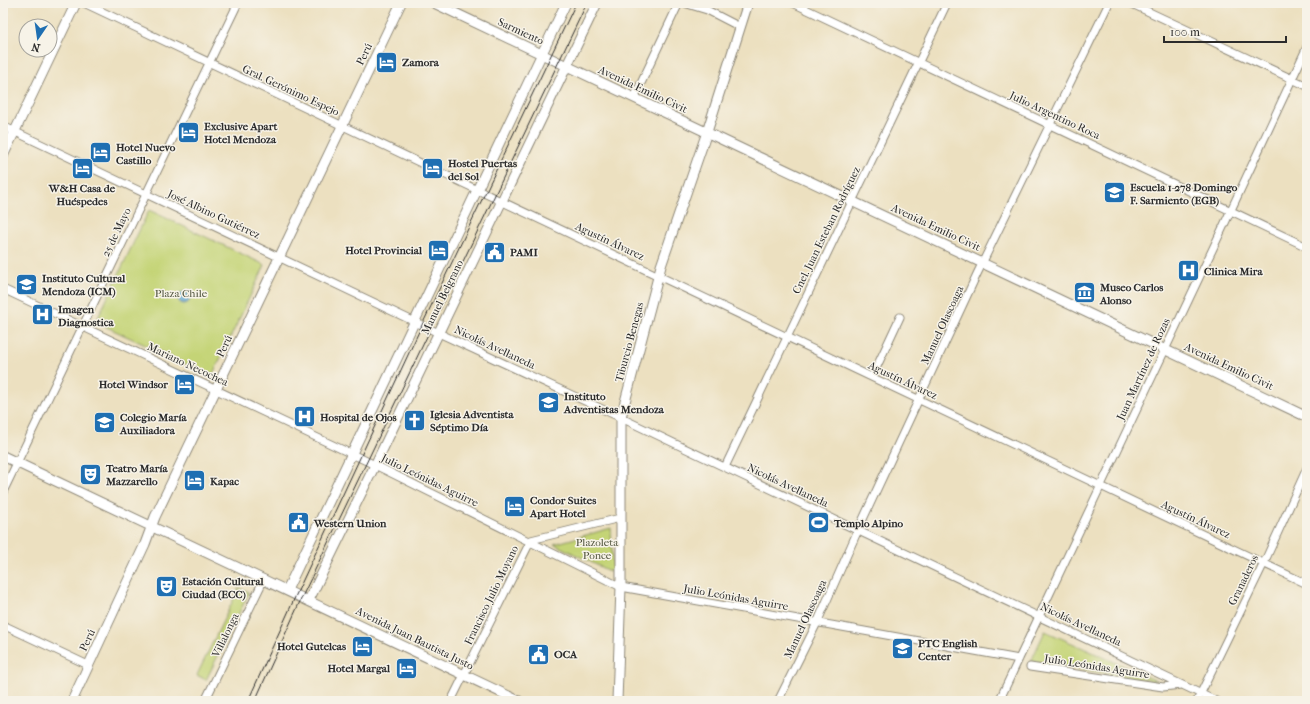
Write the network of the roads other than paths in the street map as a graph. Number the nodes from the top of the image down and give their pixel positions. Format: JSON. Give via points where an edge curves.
{"nodes":[{"id":1,"x":76,"y":3,"type":"edge"},
{"id":2,"x":84,"y":3,"type":"edge"},
{"id":3,"x":238,"y":3,"type":"edge"},
{"id":4,"x":401,"y":3,"type":"edge"},
{"id":5,"x":434,"y":3,"type":"edge"},
{"id":6,"x":566,"y":3,"type":"edge"},
{"id":7,"x":597,"y":3,"type":"edge"},
{"id":8,"x":679,"y":3,"type":"edge"},
{"id":9,"x":684,"y":3,"type":"edge"},
{"id":10,"x":748,"y":3,"type":"edge"},
{"id":11,"x":793,"y":3,"type":"edge"},
{"id":12,"x":947,"y":3,"type":"edge"},
{"id":13,"x":1109,"y":3,"type":"edge"},
{"id":14,"x":1130,"y":3,"type":"edge"},
{"id":15,"x":740,"y":27,"type":"junction"},
{"id":16,"x":1307,"y":47,"type":"edge"},
{"id":17,"x":542,"y":54,"type":"junction"},
{"id":18,"x":555,"y":60,"type":"joint"},
{"id":19,"x":209,"y":63,"type":"junction"},
{"id":20,"x":919,"y":63,"type":"junction"},
{"id":21,"x":566,"y":66,"type":"junction"},
{"id":22,"x":1292,"y":80,"type":"junction"},
{"id":23,"x":1307,"y":86,"type":"edge"},
{"id":24,"x":634,"y":98,"type":"junction"},
{"id":25,"x":1050,"y":125,"type":"junction"},
{"id":26,"x":3,"y":126,"type":"edge"},
{"id":27,"x":342,"y":126,"type":"junction"},
{"id":28,"x":15,"y":131,"type":"junction"},
{"id":29,"x":707,"y":132,"type":"junction"},
{"id":30,"x":3,"y":156,"type":"edge"},
{"id":31,"x":478,"y":190,"type":"junction"},
{"id":32,"x":146,"y":194,"type":"junction"},
{"id":33,"x":490,"y":196,"type":"joint"},
{"id":34,"x":852,"y":201,"type":"junction"},
{"id":35,"x":501,"y":202,"type":"junction"},
{"id":36,"x":1231,"y":211,"type":"junction"},
{"id":37,"x":1307,"y":247,"type":"edge"},
{"id":38,"x":280,"y":257,"type":"junction"},
{"id":39,"x":983,"y":263,"type":"junction"},
{"id":40,"x":659,"y":276,"type":"junction"},
{"id":41,"x":3,"y":289,"type":"edge"},
{"id":42,"x":900,"y":317,"type":"dead end"},
{"id":43,"x":415,"y":322,"type":"junction"},
{"id":44,"x":82,"y":326,"type":"junction"},
{"id":45,"x":438,"y":333,"type":"junction"},
{"id":46,"x":787,"y":337,"type":"junction"},
{"id":47,"x":1165,"y":349,"type":"junction"},
{"id":48,"x":872,"y":377,"type":"junction"},
{"id":49,"x":216,"y":390,"type":"junction"},
{"id":50,"x":919,"y":400,"type":"junction"},
{"id":51,"x":621,"y":417,"type":"junction"},
{"id":52,"x":1307,"y":417,"type":"edge"},
{"id":53,"x":352,"y":454,"type":"junction"},
{"id":54,"x":3,"y":456,"type":"edge"},
{"id":55,"x":364,"y":460,"type":"joint"},
{"id":56,"x":17,"y":462,"type":"junction"},
{"id":57,"x":375,"y":465,"type":"junction"},
{"id":58,"x":725,"y":467,"type":"junction"},
{"id":59,"x":1307,"y":468,"type":"edge"},
{"id":60,"x":1100,"y":486,"type":"junction"},
{"id":61,"x":3,"y":492,"type":"edge"},
{"id":62,"x":620,"y":518,"type":"junction"},
{"id":63,"x":151,"y":526,"type":"junction"},
{"id":64,"x":858,"y":530,"type":"junction"},
{"id":65,"x":530,"y":542,"type":"junction"},
{"id":66,"x":1264,"y":563,"type":"junction"},
{"id":67,"x":264,"y":579,"type":"junction"},
{"id":68,"x":1307,"y":584,"type":"edge"},
{"id":69,"x":621,"y":587,"type":"junction"},
{"id":70,"x":287,"y":590,"type":"junction"},
{"id":71,"x":309,"y":600,"type":"junction"},
{"id":72,"x":1039,"y":616,"type":"junction"},
{"id":73,"x":817,"y":623,"type":"junction"},
{"id":74,"x":3,"y":625,"type":"edge"},
{"id":75,"x":1019,"y":659,"type":"junction"},
{"id":76,"x":88,"y":665,"type":"junction"},
{"id":77,"x":1030,"y":667,"type":"dead end"},
{"id":78,"x":464,"y":674,"type":"junction"},
{"id":79,"x":1165,"y":677,"type":"junction"},
{"id":80,"x":1184,"y":686,"type":"junction"},
{"id":81,"x":1161,"y":687,"type":"junction"},
{"id":82,"x":1201,"y":694,"type":"junction"},
{"id":83,"x":72,"y":701,"type":"edge"},
{"id":84,"x":205,"y":701,"type":"edge"},
{"id":85,"x":451,"y":701,"type":"edge"},
{"id":86,"x":519,"y":701,"type":"edge"},
{"id":87,"x":617,"y":701,"type":"edge"},
{"id":88,"x":778,"y":701,"type":"edge"},
{"id":89,"x":999,"y":701,"type":"edge"},
{"id":90,"x":1197,"y":701,"type":"edge"},
{"id":91,"x":1216,"y":701,"type":"edge"}],
"edges":[{"from":1,"to":28,"type":"main road"},
{"from":2,"to":19,"type":"street","name":"Gral. Gerónimo Espejo"},
{"from":3,"to":19,"type":"street","name":"25 de Mayo"},
{"from":4,"to":27,"type":"main road","name":"Perú"},
{"from":5,"to":17,"type":"main road","name":"Sarmiento"},
{"from":6,"to":17,"type":"main road","name":"Manuel Belgrano"},
{"from":7,"to":21,"type":"main road","name":"Manuel Belgrano"},
{"from":8,"to":24,"type":"street"},
{"from":9,"to":15,"type":"street","via":[[707,10]]},
{"from":10,"to":15,"type":"main road","name":"Tiburcio Benegas"},
{"from":11,"to":20,"type":"street","name":"Julio Argentino Roca"},
{"from":12,"to":20,"type":"street","name":"Cnel. Juan Esteban Rodríguez"},
{"from":13,"to":25,"type":"street","name":"Manuel Olascoaga"},
{"from":14,"to":22,"type":"street"},
{"from":15,"to":29,"type":"main road","name":"Tiburcio Benegas"},
{"from":16,"to":22,"type":"street","name":"Juan Martínez de Rozas"},
{"from":17,"to":18,"type":"main road","name":"Sarmiento"},
{"from":17,"to":31,"type":"main road","name":"Manuel Belgrano"},
{"from":18,"to":21,"type":"main road","name":"Avenida Emilio Civit"},
{"from":19,"to":27,"type":"street","name":"Gral. Gerónimo Espejo"},
{"from":19,"to":32,"type":"street","name":"25 de Mayo"},
{"from":20,"to":25,"type":"street","name":"Julio Argentino Roca"},
{"from":20,"to":34,"type":"street","name":"Cnel. Juan Esteban Rodríguez"},
{"from":21,"to":24,"type":"main road","name":"Avenida Emilio Civit"},
{"from":21,"to":35,"type":"main road","name":"Manuel Belgrano"},
{"from":22,"to":23,"type":"street"},
{"from":22,"to":36,"type":"street","name":"Juan Martínez de Rozas"},
{"from":24,"to":29,"type":"main road","name":"Avenida Emilio Civit"},
{"from":25,"to":36,"type":"street","name":"Julio Argentino Roca"},
{"from":25,"to":39,"type":"street","name":"Manuel Olascoaga"},
{"from":26,"to":28,"type":"street","name":"José Albino Gutiérrez"},
{"from":27,"to":31,"type":"street","name":"Gral. Gerónimo Espejo"},
{"from":27,"to":38,"type":"main road","name":"Perú"},
{"from":28,"to":30,"type":"main road"},
{"from":28,"to":32,"type":"street","name":"José Albino Gutiérrez"},
{"from":29,"to":34,"type":"main road","name":"Avenida Emilio Civit"},
{"from":29,"to":40,"type":"main road","name":"Tiburcio Benegas"},
{"from":31,"to":33,"type":"street","name":"Gral. Gerónimo Espejo"},
{"from":31,"to":43,"type":"main road","name":"Manuel Belgrano"},
{"from":32,"to":38,"type":"street","name":"José Albino Gutiérrez"},
{"from":32,"to":44,"type":"street","name":"25 de Mayo"},
{"from":33,"to":35,"type":"street","name":"Agustín Álvarez"},
{"from":34,"to":39,"type":"main road","name":"Avenida Emilio Civit"},
{"from":34,"to":46,"type":"street","name":"Cnel. Juan Esteban Rodríguez"},
{"from":35,"to":40,"type":"street","name":"Agustín Álvarez"},
{"from":35,"to":45,"type":"main road","name":"Manuel Belgrano"},
{"from":36,"to":37,"type":"street","name":"Julio Argentino Roca"},
{"from":36,"to":47,"type":"street","name":"Juan Martínez de Rozas"},
{"from":38,"to":43,"type":"street","name":"José Albino Gutiérrez"},
{"from":38,"to":49,"type":"main road","name":"Perú"},
{"from":39,"to":47,"type":"main road","name":"Avenida Emilio Civit"},
{"from":39,"to":50,"type":"street","name":"Manuel Olascoaga"},
{"from":40,"to":46,"type":"street","name":"Agustín Álvarez"},
{"from":40,"to":51,"type":"main road","name":"Tiburcio Benegas"},
{"from":41,"to":44,"type":"street","name":"Mariano Necochea"},
{"from":42,"to":48,"type":"street"},
{"from":43,"to":45,"type":"street","name":"Nicolás Avellaneda"},
{"from":43,"to":53,"type":"main road","name":"Manuel Belgrano"},
{"from":44,"to":49,"type":"street","name":"Mariano Necochea"},
{"from":44,"to":56,"type":"street","name":"25 de Mayo"},
{"from":45,"to":51,"type":"street","name":"Nicolás Avellaneda"},
{"from":45,"to":57,"type":"main road","name":"Manuel Belgrano"},
{"from":46,"to":48,"type":"street","name":"Agustín Álvarez"},
{"from":46,"to":58,"type":"street","name":"Cnel. Juan Esteban Rodríguez"},
{"from":47,"to":52,"type":"main road","name":"Avenida Emilio Civit"},
{"from":47,"to":60,"type":"street","name":"Juan Martínez de Rozas"},
{"from":48,"to":50,"type":"street","name":"Agustín Álvarez"},
{"from":49,"to":53,"type":"street","name":"Mariano Necochea"},
{"from":49,"to":63,"type":"main road","name":"Perú"},
{"from":50,"to":60,"type":"street","name":"Agustín Álvarez"},
{"from":50,"to":64,"type":"street","name":"Manuel Olascoaga"},
{"from":51,"to":58,"type":"street","name":"Nicolás Avellaneda"},
{"from":51,"to":62,"type":"main road","name":"Tiburcio Benegas"},
{"from":53,"to":55,"type":"street","name":"Mariano Necochea"},
{"from":53,"to":70,"type":"main road","name":"Manuel Belgrano"},
{"from":54,"to":56,"type":"main road","name":"Avenida Juan Bautista Justo"},
{"from":55,"to":57,"type":"street","name":"Julio Leónidas Aguirre"},
{"from":56,"to":61,"type":"street","name":"25 de Mayo"},
{"from":56,"to":63,"type":"main road","name":"Avenida Juan Bautista Justo"},
{"from":57,"to":65,"type":"street","name":"Julio Leónidas Aguirre"},
{"from":57,"to":71,"type":"main road","name":"Manuel Belgrano"},
{"from":58,"to":64,"type":"street","name":"Nicolás Avellaneda"},
{"from":59,"to":66,"type":"street","name":"Granaderos"},
{"from":60,"to":66,"type":"street","name":"Agustín Álvarez"},
{"from":60,"to":72,"type":"street","name":"Juan Martínez de Rozas"},
{"from":62,"to":65,"type":"street","via":[[536,538]]},
{"from":62,"to":69,"type":"main road","name":"Tiburcio Benegas"},
{"from":63,"to":67,"type":"main road","name":"Avenida Juan Bautista Justo"},
{"from":63,"to":76,"type":"main road","name":"Perú"},
{"from":64,"to":72,"type":"street","name":"Nicolás Avellaneda"},
{"from":64,"to":73,"type":"street","name":"Manuel Olascoaga"},
{"from":65,"to":69,"type":"street","name":"Julio Leónidas Aguirre"},
{"from":65,"to":78,"type":"street","name":"Francisco Julio Moyano"},
{"from":66,"to":68,"type":"street","name":"Agustín Álvarez"},
{"from":66,"to":82,"type":"street","name":"Granaderos"},
{"from":67,"to":70,"type":"main road","name":"Avenida Juan Bautista Justo"},
{"from":67,"to":84,"type":"street","name":"Villalonga"},
{"from":69,"to":73,"type":"street","name":"Julio Leónidas Aguirre"},
{"from":69,"to":87,"type":"main road","name":"Tiburcio Benegas"},
{"from":70,"to":71,"type":"main road","name":"Avenida Juan Bautista Justo"},
{"from":71,"to":78,"type":"main road","name":"Avenida Juan Bautista Justo"},
{"from":72,"to":75,"type":"street","name":"Juan Martínez de Rozas"},
{"from":72,"to":79,"type":"street","name":"Nicolás Avellaneda"},
{"from":73,"to":75,"type":"street","name":"Julio Leónidas Aguirre"},
{"from":73,"to":88,"type":"street","name":"Manuel Olascoaga"},
{"from":74,"to":76,"type":"street"},
{"from":75,"to":89,"type":"street","name":"Juan Martínez de Rozas"},
{"from":76,"to":83,"type":"main road","name":"Perú"},
{"from":77,"to":81,"type":"street","name":"Julio Leónidas Aguirre"},
{"from":78,"to":85,"type":"street","name":"Francisco Julio Moyano"},
{"from":78,"to":86,"type":"main road","name":"Avenida Juan Bautista Justo"},
{"from":79,"to":80,"type":"street","name":"Nicolás Avellaneda"},
{"from":79,"to":81,"type":"street","name":"Julio Leónidas Aguirre","via":[[1169,683]]},
{"from":80,"to":81,"type":"street","name":"Julio Leónidas Aguirre"},
{"from":80,"to":82,"type":"street","name":"Nicolás Avellaneda"},
{"from":82,"to":90,"type":"street","name":"Granaderos"},
{"from":82,"to":91,"type":"street","name":"Nicolás Avellaneda"}]}
